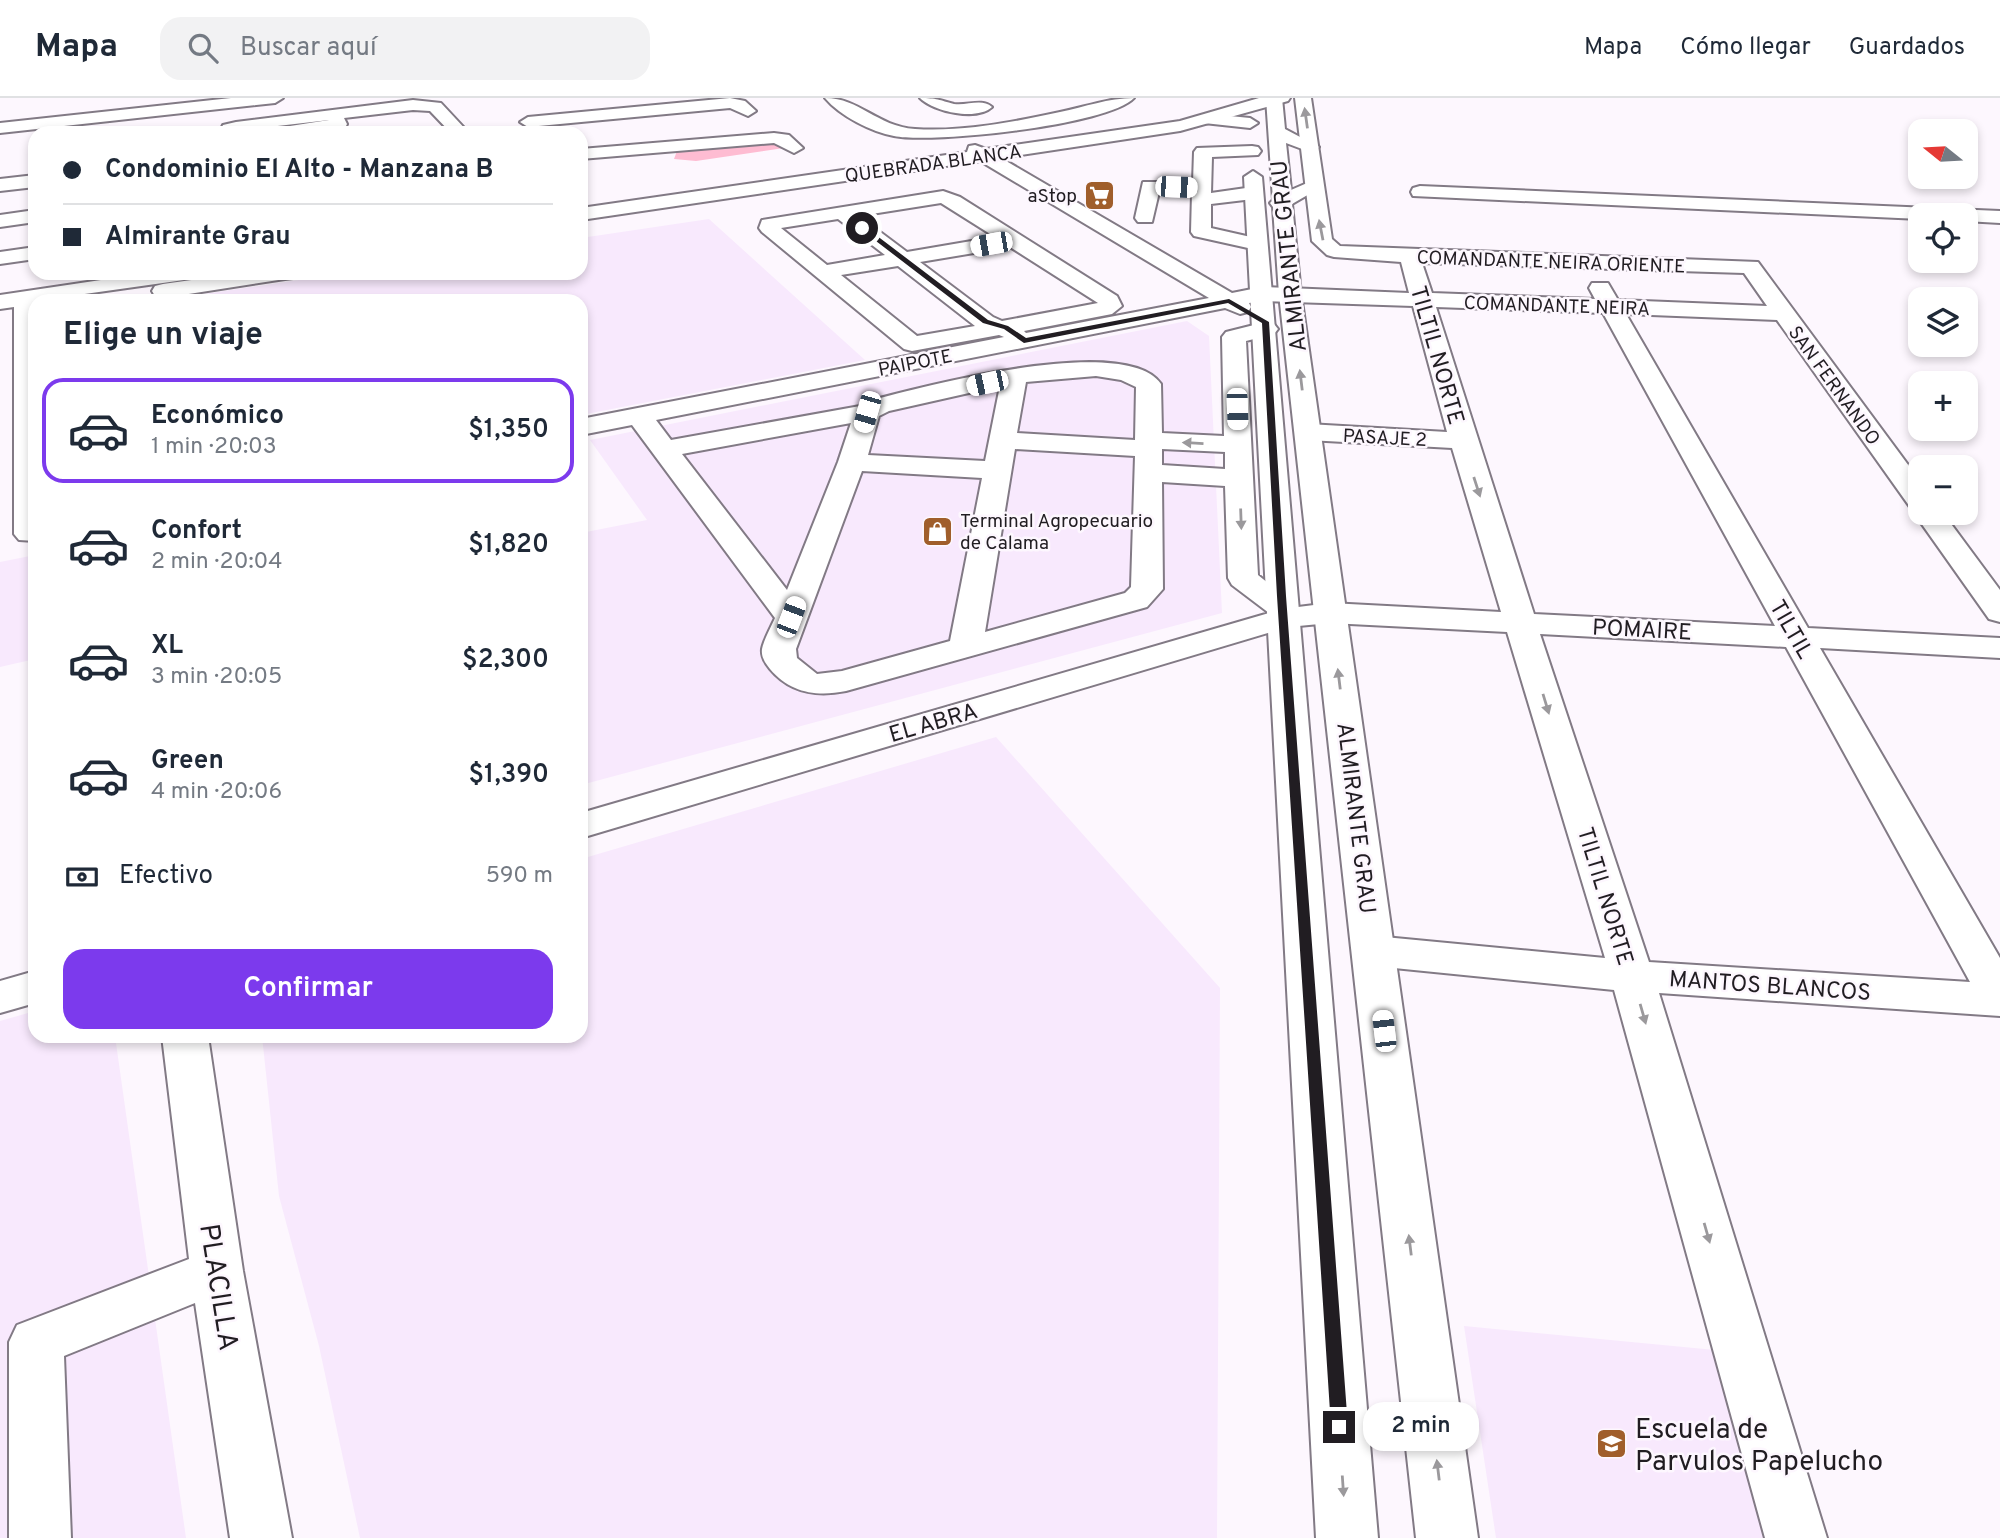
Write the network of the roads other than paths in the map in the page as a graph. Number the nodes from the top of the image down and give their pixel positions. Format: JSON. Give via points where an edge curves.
{"nodes":[{"id":1,"x":197,"y":98,"type":"edge"},
{"id":2,"x":275,"y":98,"type":"edge"},
{"id":3,"x":833,"y":98,"type":"edge"},
{"id":4,"x":928,"y":98,"type":"edge"},
{"id":5,"x":968,"y":98,"type":"edge"},
{"id":6,"x":1115,"y":100,"type":"edge"},
{"id":7,"x":984,"y":107,"type":"junction"},
{"id":8,"x":180,"y":108,"type":"junction"},
{"id":9,"x":1264,"y":110,"type":"edge"},
{"id":10,"x":651,"y":111,"type":"dead end"},
{"id":11,"x":334,"y":114,"type":"junction"},
{"id":12,"x":1210,"y":119,"type":"junction"},
{"id":13,"x":526,"y":122,"type":"edge"},
{"id":14,"x":1016,"y":124,"type":"junction"},
{"id":15,"x":244,"y":126,"type":"edge"},
{"id":16,"x":329,"y":126,"type":"edge"},
{"id":17,"x":454,"y":126,"type":"edge"},
{"id":18,"x":0,"y":128,"type":"edge"},
{"id":19,"x":946,"y":134,"type":"junction"},
{"id":20,"x":1167,"y":146,"type":"dead end"},
{"id":21,"x":1310,"y":147,"type":"junction"},
{"id":22,"x":664,"y":149,"type":"junction"},
{"id":23,"x":588,"y":154,"type":"edge"},
{"id":24,"x":985,"y":155,"type":"junction"},
{"id":25,"x":705,"y":162,"type":"dead end"},
{"id":26,"x":681,"y":164,"type":"dead end"},
{"id":27,"x":1040,"y":164,"type":"dead end"},
{"id":28,"x":1005,"y":167,"type":"junction"},
{"id":29,"x":28,"y":182,"type":"edge"},
{"id":30,"x":0,"y":185,"type":"edge"},
{"id":31,"x":1314,"y":186,"type":"junction"},
{"id":32,"x":1420,"y":192,"type":"dead end"},
{"id":33,"x":1203,"y":194,"type":"junction"},
{"id":34,"x":1267,"y":198,"type":"junction"},
{"id":35,"x":850,"y":211,"type":"junction"},
{"id":36,"x":588,"y":213,"type":"edge"},
{"id":37,"x":1908,"y":213,"type":"edge"},
{"id":38,"x":1978,"y":216,"type":"edge"},
{"id":39,"x":28,"y":217,"type":"edge"},
{"id":40,"x":2000,"y":217,"type":"edge"},
{"id":41,"x":1094,"y":220,"type":"junction"},
{"id":42,"x":0,"y":221,"type":"edge"},
{"id":43,"x":588,"y":228,"type":"edge"},
{"id":44,"x":1161,"y":228,"type":"junction"},
{"id":45,"x":1201,"y":232,"type":"junction"},
{"id":46,"x":1014,"y":240,"type":"junction"},
{"id":47,"x":1134,"y":244,"type":"junction"},
{"id":48,"x":1257,"y":244,"type":"junction"},
{"id":49,"x":28,"y":254,"type":"edge"},
{"id":50,"x":1353,"y":254,"type":"joint"},
{"id":51,"x":913,"y":257,"type":"junction"},
{"id":52,"x":1410,"y":257,"type":"junction"},
{"id":53,"x":0,"y":258,"type":"edge"},
{"id":54,"x":1586,"y":262,"type":"junction"},
{"id":55,"x":1751,"y":267,"type":"joint"},
{"id":56,"x":822,"y":272,"type":"junction"},
{"id":57,"x":160,"y":280,"type":"edge"},
{"id":58,"x":238,"y":280,"type":"edge"},
{"id":59,"x":98,"y":294,"type":"edge"},
{"id":60,"x":142,"y":294,"type":"edge"},
{"id":61,"x":1423,"y":301,"type":"junction"},
{"id":62,"x":0,"y":302,"type":"edge"},
{"id":63,"x":1610,"y":307,"type":"junction"},
{"id":64,"x":1262,"y":308,"type":"junction"},
{"id":65,"x":22,"y":311,"type":"edge"},
{"id":66,"x":1783,"y":313,"type":"junction"},
{"id":67,"x":1015,"y":334,"type":"junction"},
{"id":68,"x":1014,"y":378,"type":"junction"},
{"id":69,"x":867,"y":412,"type":"junction"},
{"id":70,"x":639,"y":416,"type":"junction"},
{"id":71,"x":588,"y":426,"type":"edge"},
{"id":72,"x":1308,"y":432,"type":"junction"},
{"id":73,"x":1001,"y":440,"type":"junction"},
{"id":74,"x":1463,"y":441,"type":"junction"},
{"id":75,"x":28,"y":444,"type":"edge"},
{"id":76,"x":1239,"y":444,"type":"junction"},
{"id":77,"x":664,"y":449,"type":"junction"},
{"id":78,"x":1148,"y":454,"type":"junction"},
{"id":79,"x":852,"y":462,"type":"junction"},
{"id":80,"x":995,"y":470,"type":"junction"},
{"id":81,"x":1240,"y":478,"type":"junction"},
{"id":82,"x":1908,"y":485,"type":"edge"},
{"id":83,"x":1937,"y":525,"type":"edge"},
{"id":84,"x":28,"y":534,"type":"edge"},
{"id":85,"x":0,"y":540,"type":"edge"},
{"id":86,"x":2000,"y":612,"type":"edge"},
{"id":87,"x":1284,"y":613,"type":"junction"},
{"id":88,"x":1330,"y":613,"type":"junction"},
{"id":89,"x":791,"y":617,"type":"junction"},
{"id":90,"x":1520,"y":622,"type":"junction"},
{"id":91,"x":1797,"y":637,"type":"junction"},
{"id":92,"x":966,"y":647,"type":"junction"},
{"id":93,"x":2000,"y":648,"type":"edge"},
{"id":94,"x":588,"y":824,"type":"edge"},
{"id":95,"x":1374,"y":951,"type":"junction"},
{"id":96,"x":1632,"y":976,"type":"junction"},
{"id":97,"x":28,"y":989,"type":"edge"},
{"id":98,"x":0,"y":997,"type":"edge"},
{"id":99,"x":2000,"y":998,"type":"edge"},
{"id":100,"x":187,"y":1043,"type":"edge"},
{"id":101,"x":217,"y":1270,"type":"junction"},
{"id":102,"x":40,"y":1538,"type":"edge"},
{"id":103,"x":261,"y":1538,"type":"edge"},
{"id":104,"x":1347,"y":1538,"type":"edge"},
{"id":105,"x":1447,"y":1538,"type":"edge"},
{"id":106,"x":1796,"y":1538,"type":"edge"}],
"edges":[{"from":1,"to":8,"type":"street"},
{"from":2,"to":8,"type":"street"},
{"from":3,"to":19,"type":"street","via":[[895,132]]},
{"from":4,"to":7,"type":"street","via":[[952,109]]},
{"from":5,"to":7,"type":"street"},
{"from":6,"to":14,"type":"street","via":[[1070,116]]},
{"from":7,"to":14,"type":"street"},
{"from":8,"to":18,"type":"street"},
{"from":9,"to":12,"type":"street","name":"QUEBRADA BLANCA"},
{"from":9,"to":12,"type":"street"},
{"from":21,"to":9,"type":"street","name":"ALMIRANTE GRAU","one_way":true},
{"from":9,"to":21,"type":"street"},
{"from":9,"to":33,"type":"street","via":[[1195,150]]},
{"from":9,"to":34,"type":"street","name":"ALMIRANTE GRAU"},
{"from":10,"to":13,"type":"street"},
{"from":11,"to":15,"type":"street"},
{"from":11,"to":16,"type":"street","via":[[339,124]]},
{"from":11,"to":17,"type":"street","via":[[435,106]]},
{"from":12,"to":24,"type":"street","name":"QUEBRADA BLANCA"},
{"from":14,"to":19,"type":"street"},
{"from":19,"to":24,"type":"street"},
{"from":20,"to":27,"type":"street"},
{"from":21,"to":31,"type":"street","name":"ALMIRANTE GRAU"},
{"from":22,"to":23,"type":"street"},
{"from":22,"to":25,"type":"street","via":[[774,138],[794,147]]},
{"from":22,"to":26,"type":"street","via":[[670,162]]},
{"from":24,"to":28,"type":"street"},
{"from":24,"to":36,"type":"street","name":"QUEBRADA BLANCA"},
{"from":28,"to":41,"type":"street","via":[[1048,182]]},
{"from":28,"to":43,"type":"street"},
{"from":29,"to":30,"type":"street"},
{"from":31,"to":34,"type":"street"},
{"from":50,"to":31,"type":"street","name":"ALMIRANTE GRAU","one_way":true,"via":[[1334,251],[1322,240]]},
{"from":32,"to":37,"type":"street"},
{"from":33,"to":34,"type":"street"},
{"from":33,"to":44,"type":"street","via":[[1150,186]]},
{"from":33,"to":45,"type":"street"},
{"from":34,"to":48,"type":"street","name":"ALMIRANTE GRAU"},
{"from":34,"to":64,"type":"street","name":"ALMIRANTE GRAU"},
{"from":35,"to":46,"type":"street","via":[[943,197]]},
{"from":35,"to":51,"type":"street"},
{"from":35,"to":56,"type":"street","via":[[769,224]]},
{"from":38,"to":40,"type":"street"},
{"from":39,"to":42,"type":"street"},
{"from":41,"to":44,"type":"street"},
{"from":41,"to":47,"type":"street"},
{"from":44,"to":45,"type":"street"},
{"from":44,"to":47,"type":"street"},
{"from":45,"to":48,"type":"street"},
{"from":46,"to":51,"type":"street"},
{"from":46,"to":67,"type":"street","via":[[1111,306]]},
{"from":47,"to":64,"type":"street"},
{"from":48,"to":64,"type":"street","name":"ALMIRANTE GRAU"},
{"from":49,"to":53,"type":"street"},
{"from":50,"to":52,"type":"street","name":"COMANDANTE NEIRA ORIENTE"},
{"from":51,"to":56,"type":"street"},
{"from":51,"to":67,"type":"street","via":[[985,322]]},
{"from":52,"to":54,"type":"street","name":"COMANDANTE NEIRA ORIENTE"},
{"from":52,"to":61,"type":"street","name":"TILTIL NORTE"},
{"from":54,"to":55,"type":"street","name":"COMANDANTE NEIRA ORIENTE"},
{"from":54,"to":63,"type":"street","name":"TILTIL"},
{"from":55,"to":66,"type":"street","name":"SAN FERNANDO"},
{"from":56,"to":67,"type":"street","via":[[912,345]]},
{"from":57,"to":59,"type":"street"},
{"from":58,"to":60,"type":"street"},
{"from":61,"to":63,"type":"street","name":"COMANDANTE NEIRA"},
{"from":61,"to":64,"type":"street","name":"COMANDANTE NEIRA"},
{"from":61,"to":74,"type":"street","name":"TILTIL NORTE"},
{"from":62,"to":65,"type":"street"},
{"from":63,"to":66,"type":"street","name":"COMANDANTE NEIRA"},
{"from":63,"to":91,"type":"street","name":"TILTIL"},
{"from":64,"to":67,"type":"street","name":"PAIPOTE"},
{"from":72,"to":64,"type":"street","name":"ALMIRANTE GRAU","one_way":true},
{"from":64,"to":76,"type":"street","via":[[1234,337]]},
{"from":64,"to":87,"type":"street","name":"ALMIRANTE GRAU"},
{"from":65,"to":75,"type":"street"},
{"from":66,"to":82,"type":"street","name":"SAN FERNANDO"},
{"from":67,"to":70,"type":"street","name":"PAIPOTE"},
{"from":68,"to":69,"type":"street","via":[[881,405]]},
{"from":68,"to":73,"type":"street"},
{"from":68,"to":78,"type":"street","via":[[1068,368],[1140,376],[1149,384]]},
{"from":69,"to":77,"type":"street"},
{"from":69,"to":79,"type":"street"},
{"from":70,"to":71,"type":"street","name":"PAIPOTE"},
{"from":70,"to":77,"type":"street"},
{"from":72,"to":74,"type":"street","name":"PASAJE 2"},
{"from":72,"to":88,"type":"street","name":"ALMIRANTE GRAU"},
{"from":73,"to":78,"type":"street"},
{"from":73,"to":80,"type":"street"},
{"from":74,"to":90,"type":"street","name":"TILTIL NORTE","one_way":true},
{"from":76,"to":78,"type":"street","one_way":true},
{"from":76,"to":81,"type":"street"},
{"from":77,"to":89,"type":"street"},
{"from":78,"to":81,"type":"street"},
{"from":78,"to":92,"type":"street","via":[[1147,589],[1136,600]]},
{"from":79,"to":80,"type":"street"},
{"from":79,"to":89,"type":"street"},
{"from":80,"to":92,"type":"street"},
{"from":81,"to":87,"type":"street","one_way":true,"via":[[1243,578]]},
{"from":83,"to":86,"type":"street"},
{"from":84,"to":85,"type":"street"},
{"from":87,"to":88,"type":"street","name":"POMAIRE"},
{"from":87,"to":94,"type":"street","name":"EL ABRA"},
{"from":87,"to":104,"type":"street","name":"ALMIRANTE GRAU","one_way":true},
{"from":88,"to":90,"type":"street","name":"POMAIRE"},
{"from":95,"to":88,"type":"street","name":"ALMIRANTE GRAU","one_way":true},
{"from":89,"to":92,"type":"street","via":[[779,649],[780,660],[802,682],[825,685],[846,681]]},
{"from":90,"to":91,"type":"street","name":"POMAIRE"},
{"from":90,"to":96,"type":"street","name":"TILTIL NORTE","one_way":true},
{"from":91,"to":93,"type":"street","name":"POMAIRE"},
{"from":91,"to":99,"type":"street","name":"TILTIL"},
{"from":95,"to":96,"type":"street","name":"MANTOS BLANCOS"},
{"from":105,"to":95,"type":"street","name":"ALMIRANTE GRAU","one_way":true},
{"from":96,"to":99,"type":"street","name":"MANTOS BLANCOS"},
{"from":96,"to":106,"type":"street","name":"TILTIL NORTE","one_way":true},
{"from":97,"to":98,"type":"street"},
{"from":100,"to":101,"type":"street","name":"PLACILLA"},
{"from":101,"to":102,"type":"street","via":[[36,1342]]},
{"from":101,"to":103,"type":"street","name":"PLACILLA"}]}
